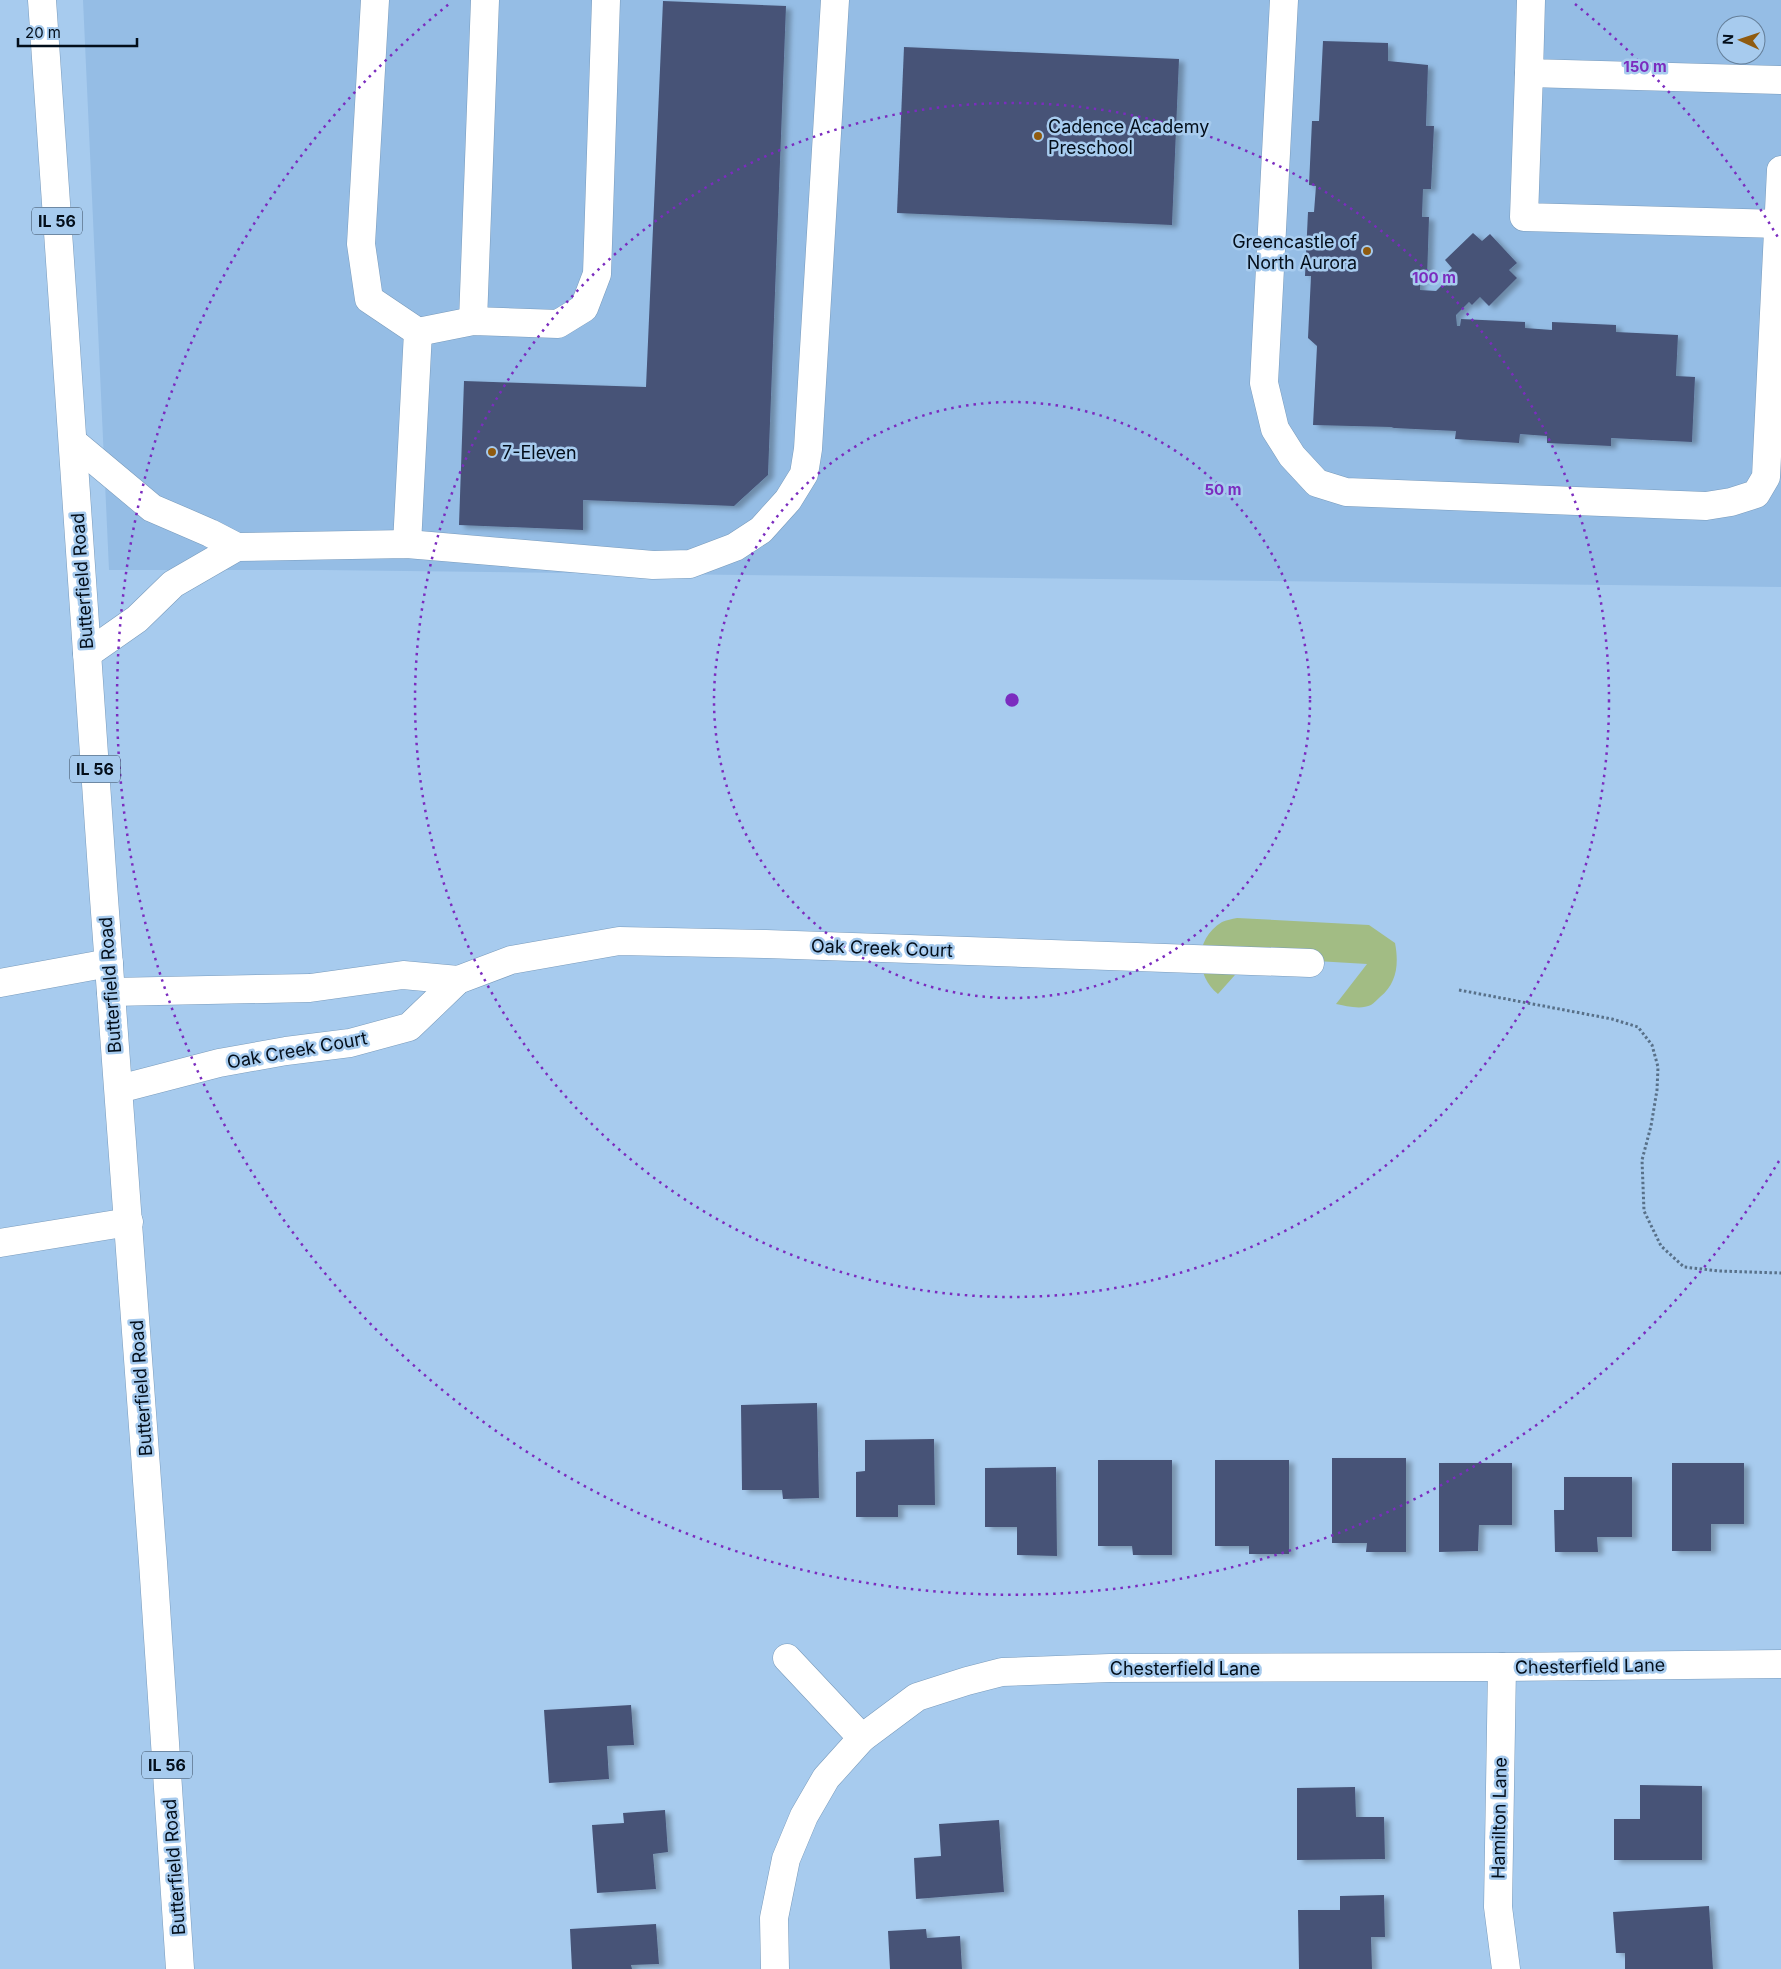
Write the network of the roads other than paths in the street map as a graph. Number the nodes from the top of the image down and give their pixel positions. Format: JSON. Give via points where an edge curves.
{"nodes":[{"id":1,"x":42,"y":0,"type":"edge"},
{"id":2,"x":375,"y":0,"type":"edge"},
{"id":3,"x":485,"y":0,"type":"edge"},
{"id":4,"x":606,"y":0,"type":"edge"},
{"id":5,"x":835,"y":0,"type":"edge"},
{"id":6,"x":1284,"y":0,"type":"edge"},
{"id":7,"x":1531,"y":0,"type":"edge"},
{"id":8,"x":1529,"y":73,"type":"junction"},
{"id":9,"x":1781,"y":80,"type":"edge"},
{"id":10,"x":1781,"y":170,"type":"edge"},
{"id":11,"x":1779,"y":224,"type":"junction"},
{"id":12,"x":473,"y":321,"type":"junction"},
{"id":13,"x":418,"y":332,"type":"junction"},
{"id":14,"x":73,"y":442,"type":"junction"},
{"id":15,"x":407,"y":544,"type":"junction"},
{"id":16,"x":236,"y":547,"type":"junction"},
{"id":17,"x":87,"y":654,"type":"junction"},
{"id":18,"x":108,"y":963,"type":"junction"},
{"id":19,"x":1310,"y":963,"type":"dead end"},
{"id":20,"x":458,"y":980,"type":"junction"},
{"id":21,"x":0,"y":983,"type":"edge"},
{"id":22,"x":111,"y":992,"type":"junction"},
{"id":23,"x":118,"y":1089,"type":"junction"},
{"id":24,"x":129,"y":1222,"type":"junction"},
{"id":25,"x":0,"y":1243,"type":"edge"},
{"id":26,"x":787,"y":1658,"type":"dead end"},
{"id":27,"x":1781,"y":1664,"type":"edge"},
{"id":28,"x":1502,"y":1667,"type":"junction"},
{"id":29,"x":862,"y":1738,"type":"junction"},
{"id":30,"x":180,"y":1969,"type":"edge"},
{"id":31,"x":775,"y":1969,"type":"edge"},
{"id":32,"x":1506,"y":1969,"type":"edge"}],
"edges":[{"from":1,"to":14,"type":"street","name":"Butterfield Road","number":"IL 56"},
{"from":2,"to":13,"type":"street","via":[[361,244],[369,299]]},
{"from":3,"to":12,"type":"street"},
{"from":4,"to":12,"type":"street","via":[[596,274],[584,308],[558,324]]},
{"from":5,"to":15,"type":"street","via":[[808,449],[804,474],[788,500],[761,530],[736,547],[690,564],[653,565]]},
{"from":6,"to":11,"type":"street","via":[[1264,383],[1274,429],[1292,456],[1318,482],[1346,492],[1706,506],[1756,494],[1766,477]]},
{"from":7,"to":8,"type":"street"},
{"from":8,"to":9,"type":"street"},
{"from":8,"to":11,"type":"street","via":[[1524,217]]},
{"from":10,"to":11,"type":"street"},
{"from":12,"to":13,"type":"street"},
{"from":13,"to":15,"type":"street"},
{"from":14,"to":16,"type":"street","via":[[152,508]]},
{"from":14,"to":17,"type":"street","name":"Butterfield Road","number":"IL 56"},
{"from":15,"to":16,"type":"street"},
{"from":16,"to":17,"type":"street","via":[[173,584],[136,619]]},
{"from":17,"to":18,"type":"street","name":"Butterfield Road","number":"IL 56"},
{"from":18,"to":21,"type":"street"},
{"from":18,"to":22,"type":"street","name":"Butterfield Road","number":"IL 56"},
{"from":19,"to":20,"type":"street","name":"Oak Creek Court","via":[[619,941],[512,960]]},
{"from":20,"to":22,"type":"street","name":"Oak Creek Court","via":[[402,975],[310,988]]},
{"from":20,"to":23,"type":"street","name":"Oak Creek Court","via":[[409,1027],[350,1043],[286,1050],[219,1063]]},
{"from":22,"to":23,"type":"street","name":"Butterfield Road","number":"IL 56"},
{"from":23,"to":24,"type":"street","name":"Butterfield Road","number":"IL 56"},
{"from":24,"to":25,"type":"street"},
{"from":24,"to":30,"type":"street","name":"Butterfield Road","number":"IL 56"},
{"from":26,"to":29,"type":"street"},
{"from":27,"to":28,"type":"street","name":"Chesterfield Lane"},
{"from":28,"to":29,"type":"street","name":"Chesterfield Lane","via":[[1110,1668],[1002,1672],[917,1697]]},
{"from":28,"to":32,"type":"street","name":"Hamilton Lane","via":[[1498,1907]]},
{"from":29,"to":31,"type":"street","name":"Chesterfield Lane","via":[[826,1778],[804,1816],[786,1859],[774,1918]]}]}
